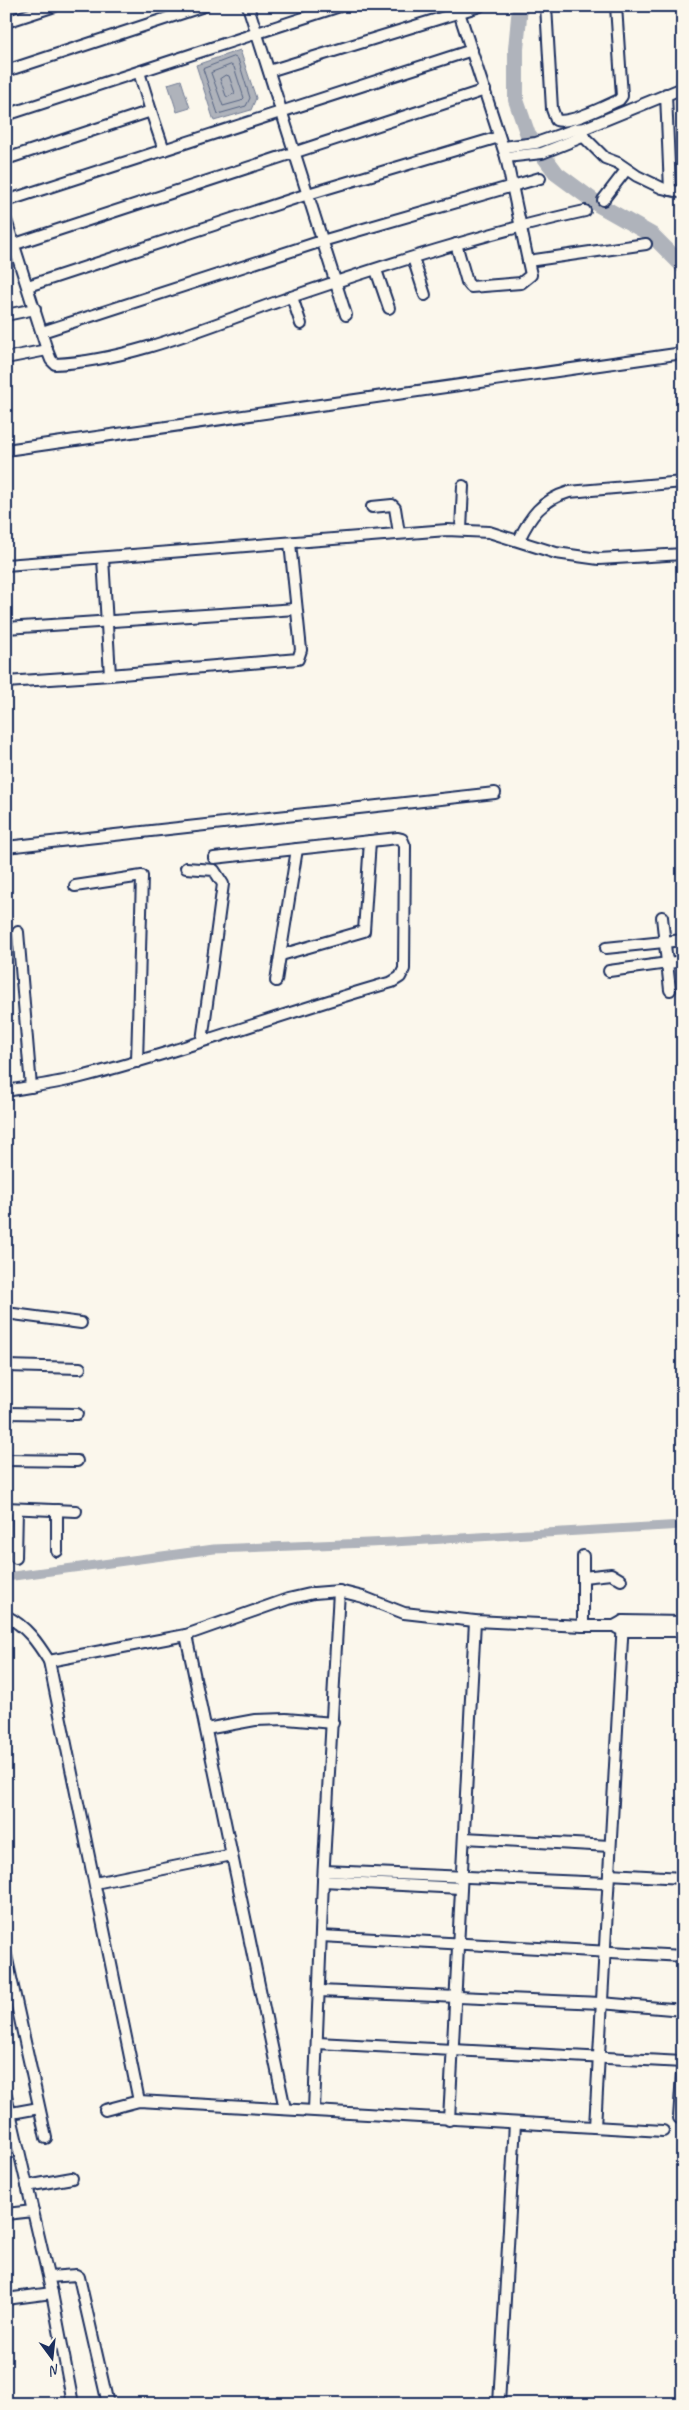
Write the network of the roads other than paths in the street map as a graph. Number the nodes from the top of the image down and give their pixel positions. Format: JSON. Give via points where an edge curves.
{"nodes":[{"id":1,"x":55,"y":6,"type":"edge"},
{"id":2,"x":204,"y":6,"type":"edge"},
{"id":3,"x":248,"y":6,"type":"edge"},
{"id":4,"x":340,"y":6,"type":"edge"},
{"id":5,"x":480,"y":6,"type":"edge"},
{"id":6,"x":546,"y":6,"type":"edge"},
{"id":7,"x":616,"y":6,"type":"edge"},
{"id":8,"x":458,"y":10,"type":"edge"},
{"id":9,"x":6,"y":22,"type":"edge"},
{"id":10,"x":257,"y":33,"type":"junction"},
{"id":11,"x":472,"y":50,"type":"junction"},
{"id":12,"x":6,"y":71,"type":"edge"},
{"id":13,"x":270,"y":71,"type":"junction"},
{"id":14,"x":139,"y":72,"type":"junction"},
{"id":15,"x":683,"y":88,"type":"edge"},
{"id":16,"x":485,"y":90,"type":"junction"},
{"id":17,"x":666,"y":94,"type":"junction"},
{"id":18,"x":151,"y":111,"type":"junction"},
{"id":19,"x":282,"y":111,"type":"junction"},
{"id":20,"x":6,"y":115,"type":"edge"},
{"id":21,"x":581,"y":131,"type":"junction"},
{"id":22,"x":499,"y":137,"type":"junction"},
{"id":23,"x":164,"y":150,"type":"junction"},
{"id":24,"x":510,"y":151,"type":"junction"},
{"id":25,"x":296,"y":152,"type":"junction"},
{"id":26,"x":6,"y":159,"type":"edge"},
{"id":27,"x":626,"y":170,"type":"junction"},
{"id":28,"x":540,"y":178,"type":"dead end"},
{"id":29,"x":511,"y":185,"type":"junction"},
{"id":30,"x":670,"y":190,"type":"junction"},
{"id":31,"x":683,"y":193,"type":"edge"},
{"id":32,"x":308,"y":194,"type":"junction"},
{"id":33,"x":603,"y":200,"type":"dead end"},
{"id":34,"x":6,"y":202,"type":"edge"},
{"id":35,"x":585,"y":211,"type":"dead end"},
{"id":36,"x":6,"y":220,"type":"edge"},
{"id":37,"x":520,"y":225,"type":"junction"},
{"id":38,"x":322,"y":241,"type":"junction"},
{"id":39,"x":456,"y":244,"type":"junction"},
{"id":40,"x":646,"y":244,"type":"dead end"},
{"id":41,"x":10,"y":246,"type":"edge"},
{"id":42,"x":413,"y":258,"type":"junction"},
{"id":43,"x":528,"y":261,"type":"junction"},
{"id":44,"x":376,"y":270,"type":"junction"},
{"id":45,"x":335,"y":283,"type":"junction"},
{"id":46,"x":28,"y":286,"type":"junction"},
{"id":47,"x":425,"y":295,"type":"dead end"},
{"id":48,"x":292,"y":297,"type":"junction"},
{"id":49,"x":389,"y":308,"type":"dead end"},
{"id":50,"x":35,"y":309,"type":"junction"},
{"id":51,"x":6,"y":315,"type":"edge"},
{"id":52,"x":346,"y":316,"type":"dead end"},
{"id":53,"x":301,"y":324,"type":"dead end"},
{"id":54,"x":42,"y":332,"type":"junction"},
{"id":55,"x":47,"y":350,"type":"junction"},
{"id":56,"x":683,"y":353,"type":"edge"},
{"id":57,"x":6,"y":358,"type":"edge"},
{"id":58,"x":6,"y":450,"type":"edge"},
{"id":59,"x":683,"y":482,"type":"edge"},
{"id":60,"x":463,"y":486,"type":"dead end"},
{"id":61,"x":372,"y":508,"type":"dead end"},
{"id":62,"x":462,"y":530,"type":"junction"},
{"id":63,"x":399,"y":533,"type":"junction"},
{"id":64,"x":519,"y":540,"type":"junction"},
{"id":65,"x":290,"y":543,"type":"junction"},
{"id":66,"x":683,"y":554,"type":"edge"},
{"id":67,"x":103,"y":558,"type":"junction"},
{"id":68,"x":6,"y":565,"type":"edge"},
{"id":69,"x":296,"y":609,"type":"junction"},
{"id":70,"x":107,"y":621,"type":"junction"},
{"id":71,"x":6,"y":628,"type":"edge"},
{"id":72,"x":110,"y":676,"type":"junction"},
{"id":73,"x":6,"y":682,"type":"edge"},
{"id":74,"x":495,"y":793,"type":"dead end"},
{"id":75,"x":370,"y":840,"type":"junction"},
{"id":76,"x":6,"y":847,"type":"edge"},
{"id":77,"x":297,"y":849,"type":"junction"},
{"id":78,"x":214,"y":858,"type":"dead end"},
{"id":79,"x":186,"y":868,"type":"dead end"},
{"id":80,"x":74,"y":886,"type":"dead end"},
{"id":81,"x":662,"y":917,"type":"dead end"},
{"id":82,"x":18,"y":932,"type":"dead end"},
{"id":83,"x":683,"y":940,"type":"edge"},
{"id":84,"x":665,"y":942,"type":"junction"},
{"id":85,"x":606,"y":948,"type":"dead end"},
{"id":86,"x":281,"y":955,"type":"junction"},
{"id":87,"x":683,"y":961,"type":"edge"},
{"id":88,"x":667,"y":964,"type":"junction"},
{"id":89,"x":609,"y":971,"type":"dead end"},
{"id":90,"x":276,"y":981,"type":"dead end"},
{"id":91,"x":670,"y":990,"type":"dead end"},
{"id":92,"x":202,"y":1041,"type":"junction"},
{"id":93,"x":137,"y":1062,"type":"junction"},
{"id":94,"x":31,"y":1086,"type":"junction"},
{"id":95,"x":6,"y":1091,"type":"edge"},
{"id":96,"x":6,"y":1313,"type":"edge"},
{"id":97,"x":81,"y":1322,"type":"dead end"},
{"id":98,"x":6,"y":1366,"type":"edge"},
{"id":99,"x":80,"y":1368,"type":"dead end"},
{"id":100,"x":6,"y":1413,"type":"edge"},
{"id":101,"x":77,"y":1414,"type":"dead end"},
{"id":102,"x":6,"y":1460,"type":"edge"},
{"id":103,"x":78,"y":1461,"type":"dead end"},
{"id":104,"x":12,"y":1509,"type":"edge"},
{"id":105,"x":57,"y":1510,"type":"junction"},
{"id":106,"x":76,"y":1511,"type":"dead end"},
{"id":107,"x":57,"y":1551,"type":"dead end"},
{"id":108,"x":583,"y":1556,"type":"dead end"},
{"id":109,"x":16,"y":1558,"type":"dead end"},
{"id":110,"x":583,"y":1577,"type":"junction"},
{"id":111,"x":621,"y":1580,"type":"dead end"},
{"id":112,"x":339,"y":1591,"type":"junction"},
{"id":113,"x":6,"y":1616,"type":"edge"},
{"id":114,"x":475,"y":1621,"type":"junction"},
{"id":115,"x":683,"y":1622,"type":"edge"},
{"id":116,"x":583,"y":1626,"type":"junction"},
{"id":117,"x":620,"y":1626,"type":"junction"},
{"id":118,"x":683,"y":1631,"type":"edge"},
{"id":119,"x":186,"y":1635,"type":"junction"},
{"id":120,"x":49,"y":1661,"type":"junction"},
{"id":121,"x":333,"y":1722,"type":"junction"},
{"id":122,"x":206,"y":1730,"type":"junction"},
{"id":123,"x":464,"y":1838,"type":"junction"},
{"id":124,"x":610,"y":1846,"type":"junction"},
{"id":125,"x":232,"y":1855,"type":"junction"},
{"id":126,"x":324,"y":1876,"type":"junction"},
{"id":127,"x":462,"y":1876,"type":"junction"},
{"id":128,"x":683,"y":1878,"type":"edge"},
{"id":129,"x":608,"y":1879,"type":"junction"},
{"id":130,"x":95,"y":1883,"type":"junction"},
{"id":131,"x":461,"y":1888,"type":"junction"},
{"id":132,"x":321,"y":1936,"type":"junction"},
{"id":133,"x":458,"y":1944,"type":"junction"},
{"id":134,"x":604,"y":1952,"type":"junction"},
{"id":135,"x":6,"y":1955,"type":"edge"},
{"id":136,"x":683,"y":1956,"type":"edge"},
{"id":137,"x":9,"y":1982,"type":"edge"},
{"id":138,"x":319,"y":1992,"type":"junction"},
{"id":139,"x":455,"y":1996,"type":"junction"},
{"id":140,"x":602,"y":2003,"type":"junction"},
{"id":141,"x":683,"y":2010,"type":"edge"},
{"id":142,"x":317,"y":2043,"type":"junction"},
{"id":143,"x":453,"y":2051,"type":"junction"},
{"id":144,"x":598,"y":2058,"type":"junction"},
{"id":145,"x":683,"y":2061,"type":"edge"},
{"id":146,"x":6,"y":2095,"type":"edge"},
{"id":147,"x":139,"y":2101,"type":"junction"},
{"id":148,"x":39,"y":2108,"type":"junction"},
{"id":149,"x":285,"y":2109,"type":"junction"},
{"id":150,"x":105,"y":2110,"type":"dead end"},
{"id":151,"x":314,"y":2110,"type":"junction"},
{"id":152,"x":8,"y":2113,"type":"edge"},
{"id":153,"x":679,"y":2118,"type":"dead end"},
{"id":154,"x":449,"y":2120,"type":"junction"},
{"id":155,"x":515,"y":2123,"type":"junction"},
{"id":156,"x":595,"y":2127,"type":"junction"},
{"id":157,"x":663,"y":2131,"type":"dead end"},
{"id":158,"x":46,"y":2138,"type":"dead end"},
{"id":159,"x":72,"y":2178,"type":"dead end"},
{"id":160,"x":27,"y":2186,"type":"junction"},
{"id":161,"x":33,"y":2211,"type":"junction"},
{"id":162,"x":6,"y":2214,"type":"edge"},
{"id":163,"x":48,"y":2277,"type":"junction"},
{"id":164,"x":52,"y":2293,"type":"junction"},
{"id":165,"x":6,"y":2299,"type":"edge"},
{"id":166,"x":73,"y":2404,"type":"edge"},
{"id":167,"x":108,"y":2404,"type":"edge"},
{"id":168,"x":499,"y":2404,"type":"edge"}],
"edges":[{"from":1,"to":9,"type":"street"},
{"from":2,"to":12,"type":"street"},
{"from":3,"to":10,"type":"street"},
{"from":4,"to":10,"type":"street"},
{"from":5,"to":8,"type":"street"},
{"from":6,"to":7,"type":"street","via":[[552,109],[556,120],[560,121],[592,111],[622,96]]},
{"from":8,"to":11,"type":"street"},
{"from":8,"to":13,"type":"street"},
{"from":10,"to":13,"type":"street"},
{"from":10,"to":14,"type":"street"},
{"from":11,"to":16,"type":"street"},
{"from":11,"to":19,"type":"street"},
{"from":13,"to":19,"type":"street"},
{"from":14,"to":18,"type":"street"},
{"from":14,"to":20,"type":"street"},
{"from":15,"to":17,"type":"street"},
{"from":16,"to":22,"type":"street"},
{"from":16,"to":25,"type":"street"},
{"from":17,"to":21,"type":"street"},
{"from":17,"to":30,"type":"street"},
{"from":18,"to":23,"type":"street"},
{"from":18,"to":26,"type":"street"},
{"from":19,"to":23,"type":"street"},
{"from":19,"to":25,"type":"street"},
{"from":21,"to":24,"type":"street"},
{"from":21,"to":24,"type":"street","via":[[542,153]]},
{"from":21,"to":27,"type":"street","via":[[605,158]]},
{"from":22,"to":24,"type":"street"},
{"from":22,"to":32,"type":"street"},
{"from":23,"to":34,"type":"street"},
{"from":24,"to":29,"type":"street"},
{"from":25,"to":32,"type":"street"},
{"from":25,"to":41,"type":"street"},
{"from":27,"to":30,"type":"street"},
{"from":27,"to":33,"type":"street"},
{"from":28,"to":29,"type":"street"},
{"from":29,"to":37,"type":"street"},
{"from":29,"to":38,"type":"street"},
{"from":30,"to":31,"type":"street"},
{"from":32,"to":38,"type":"street"},
{"from":32,"to":46,"type":"street"},
{"from":35,"to":37,"type":"street"},
{"from":36,"to":41,"type":"street"},
{"from":37,"to":39,"type":"street"},
{"from":37,"to":43,"type":"street"},
{"from":38,"to":45,"type":"street"},
{"from":38,"to":54,"type":"street"},
{"from":39,"to":42,"type":"street"},
{"from":39,"to":43,"type":"street","via":[[467,282],[472,287],[526,281],[531,271]]},
{"from":40,"to":43,"type":"street"},
{"from":41,"to":46,"type":"street"},
{"from":42,"to":44,"type":"street"},
{"from":42,"to":47,"type":"street"},
{"from":44,"to":45,"type":"street"},
{"from":44,"to":49,"type":"street"},
{"from":45,"to":48,"type":"street"},
{"from":45,"to":52,"type":"street"},
{"from":46,"to":50,"type":"street"},
{"from":48,"to":53,"type":"street"},
{"from":48,"to":55,"type":"street","via":[[160,343],[90,360],[55,364]]},
{"from":50,"to":51,"type":"street"},
{"from":50,"to":54,"type":"street"},
{"from":54,"to":55,"type":"street"},
{"from":55,"to":57,"type":"street"},
{"from":56,"to":58,"type":"street"},
{"from":59,"to":64,"type":"street","via":[[569,492],[557,496],[543,504],[528,520]]},
{"from":60,"to":62,"type":"street"},
{"from":61,"to":63,"type":"street","via":[[392,505]]},
{"from":62,"to":63,"type":"street"},
{"from":62,"to":64,"type":"street","via":[[489,532]]},
{"from":63,"to":65,"type":"street"},
{"from":64,"to":66,"type":"street","via":[[556,553],[599,559]]},
{"from":65,"to":67,"type":"street"},
{"from":65,"to":69,"type":"street"},
{"from":67,"to":68,"type":"street"},
{"from":67,"to":70,"type":"street"},
{"from":69,"to":70,"type":"street"},
{"from":69,"to":72,"type":"street","via":[[301,650],[298,659]]},
{"from":70,"to":71,"type":"street"},
{"from":70,"to":72,"type":"street"},
{"from":72,"to":73,"type":"street"},
{"from":74,"to":76,"type":"street"},
{"from":75,"to":77,"type":"street"},
{"from":75,"to":86,"type":"street","via":[[364,931]]},
{"from":75,"to":92,"type":"street","via":[[398,838],[404,842],[404,969],[400,977]]},
{"from":77,"to":78,"type":"street"},
{"from":77,"to":86,"type":"street"},
{"from":79,"to":92,"type":"street","via":[[214,870],[223,884]]},
{"from":80,"to":93,"type":"street","via":[[142,876]]},
{"from":81,"to":84,"type":"street"},
{"from":82,"to":94,"type":"street"},
{"from":83,"to":84,"type":"street"},
{"from":84,"to":85,"type":"street"},
{"from":84,"to":88,"type":"street"},
{"from":86,"to":90,"type":"street"},
{"from":87,"to":88,"type":"street"},
{"from":88,"to":89,"type":"street"},
{"from":88,"to":91,"type":"street"},
{"from":92,"to":93,"type":"street"},
{"from":93,"to":94,"type":"street","via":[[72,1080]]},
{"from":94,"to":95,"type":"street"},
{"from":96,"to":97,"type":"street"},
{"from":98,"to":99,"type":"street"},
{"from":100,"to":101,"type":"street"},
{"from":102,"to":103,"type":"street"},
{"from":104,"to":105,"type":"street"},
{"from":104,"to":109,"type":"street"},
{"from":105,"to":106,"type":"street"},
{"from":105,"to":107,"type":"street"},
{"from":108,"to":110,"type":"street"},
{"from":110,"to":111,"type":"street","via":[[611,1574]]},
{"from":110,"to":116,"type":"street"},
{"from":112,"to":114,"type":"street","via":[[404,1613]]},
{"from":112,"to":119,"type":"street","via":[[288,1599]]},
{"from":112,"to":121,"type":"street"},
{"from":113,"to":120,"type":"street","via":[[32,1634]]},
{"from":114,"to":116,"type":"street"},
{"from":114,"to":123,"type":"street"},
{"from":115,"to":117,"type":"street"},
{"from":116,"to":117,"type":"street"},
{"from":117,"to":118,"type":"street"},
{"from":117,"to":124,"type":"street"},
{"from":119,"to":120,"type":"street"},
{"from":119,"to":122,"type":"street"},
{"from":120,"to":130,"type":"street"},
{"from":121,"to":122,"type":"street","via":[[255,1720]]},
{"from":121,"to":126,"type":"street"},
{"from":122,"to":125,"type":"street"},
{"from":123,"to":124,"type":"street"},
{"from":123,"to":127,"type":"street"},
{"from":124,"to":129,"type":"street"},
{"from":125,"to":130,"type":"street"},
{"from":125,"to":149,"type":"street"},
{"from":126,"to":127,"type":"street"},
{"from":126,"to":131,"type":"street"},
{"from":126,"to":132,"type":"street"},
{"from":127,"to":129,"type":"street"},
{"from":127,"to":131,"type":"street"},
{"from":128,"to":129,"type":"street"},
{"from":129,"to":134,"type":"street"},
{"from":130,"to":147,"type":"street"},
{"from":131,"to":133,"type":"street"},
{"from":132,"to":133,"type":"street"},
{"from":132,"to":138,"type":"street"},
{"from":133,"to":134,"type":"street"},
{"from":133,"to":139,"type":"street"},
{"from":134,"to":136,"type":"street"},
{"from":134,"to":140,"type":"street"},
{"from":135,"to":137,"type":"street"},
{"from":137,"to":148,"type":"street"},
{"from":138,"to":139,"type":"street"},
{"from":138,"to":142,"type":"street"},
{"from":139,"to":140,"type":"street"},
{"from":139,"to":143,"type":"street"},
{"from":140,"to":141,"type":"street"},
{"from":140,"to":144,"type":"street"},
{"from":142,"to":143,"type":"street"},
{"from":142,"to":151,"type":"street"},
{"from":143,"to":144,"type":"street"},
{"from":143,"to":154,"type":"street"},
{"from":144,"to":145,"type":"street"},
{"from":144,"to":156,"type":"street"},
{"from":145,"to":153,"type":"street"},
{"from":146,"to":152,"type":"street"},
{"from":147,"to":149,"type":"street"},
{"from":147,"to":150,"type":"street"},
{"from":148,"to":152,"type":"street"},
{"from":148,"to":158,"type":"street"},
{"from":149,"to":151,"type":"street"},
{"from":151,"to":154,"type":"street"},
{"from":152,"to":160,"type":"street"},
{"from":154,"to":155,"type":"street"},
{"from":155,"to":156,"type":"street"},
{"from":155,"to":168,"type":"street"},
{"from":156,"to":157,"type":"street"},
{"from":159,"to":160,"type":"street"},
{"from":160,"to":161,"type":"street"},
{"from":161,"to":162,"type":"street"},
{"from":161,"to":163,"type":"street"},
{"from":163,"to":164,"type":"street"},
{"from":163,"to":167,"type":"street","via":[[79,2277]]},
{"from":164,"to":165,"type":"street"},
{"from":164,"to":166,"type":"street"}]}
